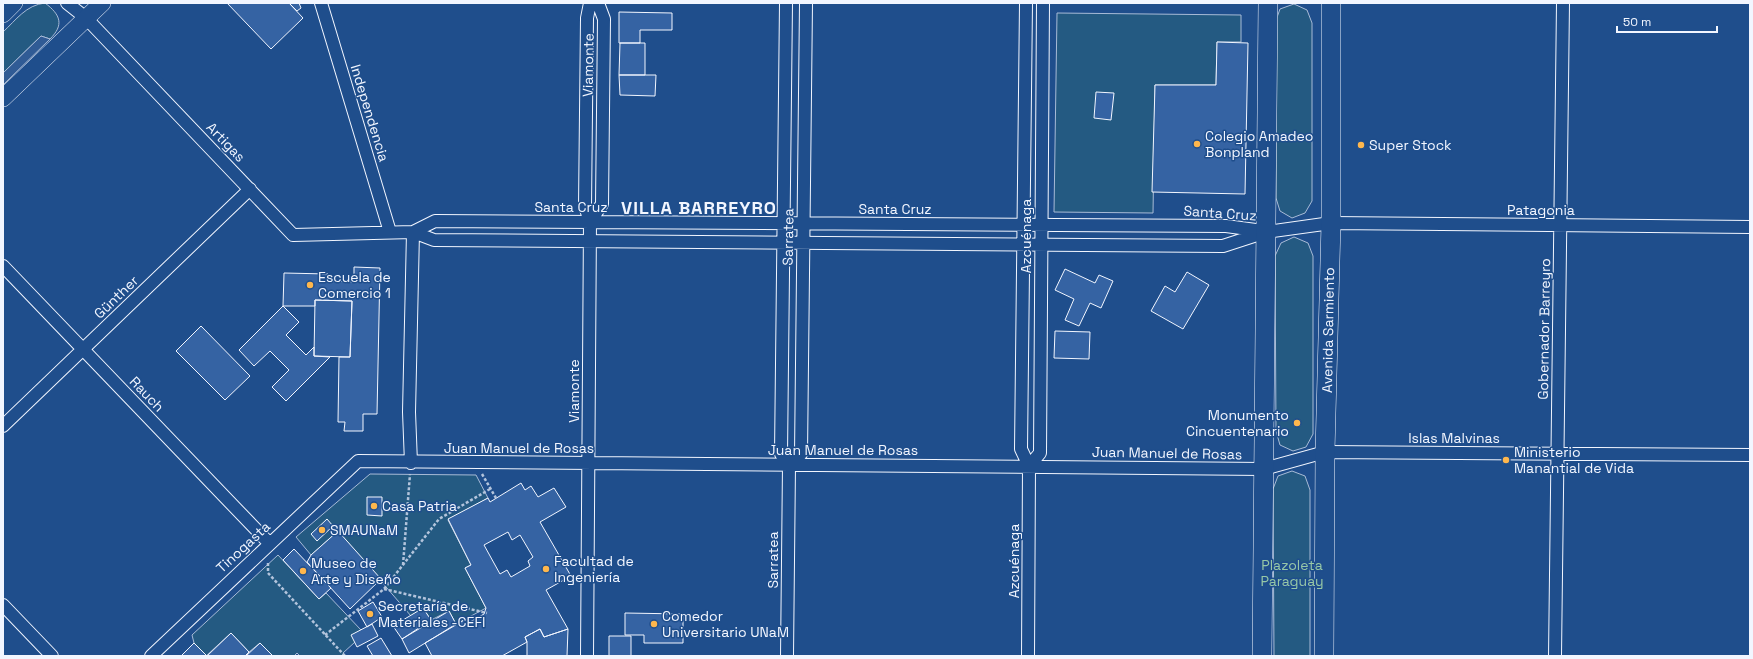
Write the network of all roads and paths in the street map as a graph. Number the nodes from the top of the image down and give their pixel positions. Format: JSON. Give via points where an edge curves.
{"nodes":[{"id":1,"x":14,"y":3,"type":"edge"},
{"id":2,"x":67,"y":3,"type":"edge"},
{"id":3,"x":102,"y":3,"type":"edge"},
{"id":4,"x":321,"y":3,"type":"edge"},
{"id":5,"x":590,"y":3,"type":"edge"},
{"id":6,"x":598,"y":3,"type":"edge"},
{"id":7,"x":786,"y":3,"type":"edge"},
{"id":8,"x":806,"y":3,"type":"edge"},
{"id":9,"x":1026,"y":3,"type":"edge"},
{"id":10,"x":1043,"y":3,"type":"edge"},
{"id":11,"x":1268,"y":3,"type":"edge"},
{"id":12,"x":1331,"y":3,"type":"edge"},
{"id":13,"x":1563,"y":3,"type":"edge"},
{"id":14,"x":3,"y":14,"type":"edge"},
{"id":15,"x":86,"y":18,"type":"junction"},
{"id":16,"x":3,"y":98,"type":"edge"},
{"id":17,"x":250,"y":189,"type":"junction"},
{"id":18,"x":590,"y":222,"type":"junction"},
{"id":19,"x":784,"y":223,"type":"junction"},
{"id":20,"x":804,"y":223,"type":"junction"},
{"id":21,"x":1331,"y":223,"type":"junction"},
{"id":22,"x":1024,"y":224,"type":"junction"},
{"id":23,"x":1041,"y":225,"type":"junction"},
{"id":24,"x":1560,"y":225,"type":"junction"},
{"id":25,"x":1750,"y":227,"type":"edge"},
{"id":26,"x":390,"y":232,"type":"junction"},
{"id":27,"x":413,"y":232,"type":"junction"},
{"id":28,"x":1266,"y":232,"type":"junction"},
{"id":29,"x":590,"y":241,"type":"junction"},
{"id":30,"x":784,"y":243,"type":"junction"},
{"id":31,"x":803,"y":243,"type":"junction"},
{"id":32,"x":1023,"y":244,"type":"junction"},
{"id":33,"x":1041,"y":245,"type":"junction"},
{"id":34,"x":3,"y":266,"type":"edge"},
{"id":35,"x":83,"y":349,"type":"junction"},
{"id":36,"x":3,"y":426,"type":"edge"},
{"id":37,"x":1325,"y":452,"type":"junction"},
{"id":38,"x":1558,"y":454,"type":"junction"},
{"id":39,"x":1750,"y":455,"type":"edge"},
{"id":40,"x":358,"y":462,"type":"joint"},
{"id":41,"x":411,"y":463,"type":"junction"},
{"id":42,"x":475,"y":463,"type":"junction"},
{"id":43,"x":588,"y":464,"type":"junction"},
{"id":44,"x":789,"y":465,"type":"junction"},
{"id":45,"x":1029,"y":466,"type":"junction"},
{"id":46,"x":1264,"y":469,"type":"junction"},
{"id":47,"x":490,"y":489,"type":"junction"},
{"id":48,"x":496,"y":498,"type":"dead end"},
{"id":49,"x":269,"y":543,"type":"junction"},
{"id":50,"x":403,"y":565,"type":"junction"},
{"id":51,"x":384,"y":589,"type":"junction"},
{"id":52,"x":3,"y":604,"type":"edge"},
{"id":53,"x":487,"y":613,"type":"dead end"},
{"id":54,"x":325,"y":635,"type":"junction"},
{"id":55,"x":52,"y":656,"type":"edge"},
{"id":56,"x":151,"y":656,"type":"edge"},
{"id":57,"x":345,"y":656,"type":"edge"},
{"id":58,"x":587,"y":656,"type":"edge"},
{"id":59,"x":787,"y":656,"type":"edge"},
{"id":60,"x":1028,"y":656,"type":"edge"},
{"id":61,"x":1262,"y":656,"type":"edge"},
{"id":62,"x":1324,"y":656,"type":"edge"},
{"id":63,"x":1555,"y":656,"type":"edge"}],
"edges":[{"from":1,"to":14,"type":"main road"},
{"from":2,"to":15,"type":"street","name":"Artigas"},
{"from":3,"to":15,"type":"main road"},
{"from":4,"to":26,"type":"street","name":"Independencia"},
{"from":5,"to":18,"type":"street","name":"Viamonte","via":[[587,18],[585,206]]},
{"from":6,"to":18,"type":"street","name":"Viamonte","via":[[604,19],[602,204]]},
{"from":7,"to":19,"type":"street","name":"Sarratea"},
{"from":8,"to":20,"type":"street","name":"Sarratea"},
{"from":9,"to":22,"type":"street","name":"Azcuénaga"},
{"from":10,"to":23,"type":"street","name":"Azcuénaga"},
{"from":11,"to":28,"type":"main road"},
{"from":12,"to":21,"type":"main road","name":"Avenida Sarmiento"},
{"from":13,"to":24,"type":"street","name":"Gobernador Barreyro"},
{"from":15,"to":16,"type":"main road"},
{"from":15,"to":17,"type":"street","name":"Artigas"},
{"from":17,"to":26,"type":"street","name":"Artigas","via":[[294,235]]},
{"from":17,"to":35,"type":"street","name":"Günther"},
{"from":18,"to":19,"type":"street","name":"Santa Cruz"},
{"from":18,"to":27,"type":"street","name":"Santa Cruz","via":[[435,221]]},
{"from":18,"to":29,"type":"street","name":"Viamonte"},
{"from":19,"to":20,"type":"street","name":"Santa Cruz"},
{"from":19,"to":30,"type":"street","name":"Sarratea"},
{"from":20,"to":22,"type":"street","name":"Santa Cruz"},
{"from":20,"to":31,"type":"street","name":"Sarratea"},
{"from":21,"to":24,"type":"street","name":"Patagonia"},
{"from":21,"to":28,"type":"street","name":"Patagonia"},
{"from":21,"to":37,"type":"main road","name":"Avenida Sarmiento"},
{"from":22,"to":23,"type":"street","name":"Santa Cruz"},
{"from":22,"to":32,"type":"street","name":"Azcuénaga"},
{"from":23,"to":28,"type":"street","name":"Santa Cruz","via":[[1226,226]]},
{"from":23,"to":33,"type":"street","name":"Azcuénaga"},
{"from":24,"to":25,"type":"street","name":"Patagonia"},
{"from":24,"to":38,"type":"street","name":"Gobernador Barreyro"},
{"from":26,"to":27,"type":"street","name":"Santa Cruz"},
{"from":27,"to":29,"type":"street","name":"Santa Cruz","via":[[434,240]]},
{"from":27,"to":41,"type":"street","via":[[409,412]]},
{"from":28,"to":33,"type":"street","name":"Santa Cruz","via":[[1223,246]]},
{"from":28,"to":46,"type":"main road"},
{"from":29,"to":30,"type":"street","name":"Santa Cruz"},
{"from":29,"to":43,"type":"street","name":"Viamonte"},
{"from":30,"to":31,"type":"street","name":"Santa Cruz"},
{"from":30,"to":44,"type":"street","name":"Sarratea","via":[[781,454]]},
{"from":31,"to":32,"type":"street","name":"Santa Cruz"},
{"from":31,"to":44,"type":"street","name":"Sarratea","via":[[801,454]]},
{"from":32,"to":33,"type":"street","name":"Santa Cruz"},
{"from":32,"to":45,"type":"street","name":"Azcuénaga","via":[[1021,449]]},
{"from":33,"to":45,"type":"street","name":"Azcuénaga","via":[[1040,453]]},
{"from":34,"to":35,"type":"street","name":"Rauch"},
{"from":35,"to":36,"type":"street","name":"Günther"},
{"from":35,"to":49,"type":"street","name":"Rauch"},
{"from":37,"to":38,"type":"street","name":"Islas Malvinas"},
{"from":37,"to":46,"type":"street","name":"Juan Manuel de Rosas"},
{"from":37,"to":62,"type":"main road","name":"Avenida Sarmiento"},
{"from":38,"to":39,"type":"street","name":"Islas Malvinas"},
{"from":38,"to":63,"type":"street","name":"Gobernador Barreyro"},
{"from":40,"to":41,"type":"street","name":"Juan Manuel de Rosas"},
{"from":40,"to":49,"type":"street","name":"Tinogasta"},
{"from":41,"to":42,"type":"street","name":"Juan Manuel de Rosas"},
{"from":41,"to":50,"type":"path"},
{"from":42,"to":43,"type":"street","name":"Juan Manuel de Rosas"},
{"from":42,"to":47,"type":"path"},
{"from":43,"to":44,"type":"street","name":"Juan Manuel de Rosas"},
{"from":43,"to":58,"type":"street","name":"Viamonte"},
{"from":44,"to":45,"type":"street","name":"Juan Manuel de Rosas"},
{"from":44,"to":59,"type":"street","name":"Sarratea"},
{"from":45,"to":46,"type":"street","name":"Juan Manuel de Rosas"},
{"from":45,"to":60,"type":"street","name":"Azcuénaga"},
{"from":46,"to":61,"type":"main road"},
{"from":47,"to":48,"type":"path"},
{"from":47,"to":50,"type":"path","via":[[439,519]]},
{"from":49,"to":54,"type":"path","via":[[268,573]]},
{"from":49,"to":56,"type":"street","name":"Tinogasta"},
{"from":50,"to":51,"type":"path"},
{"from":51,"to":53,"type":"path"},
{"from":51,"to":54,"type":"path"},
{"from":52,"to":55,"type":"street"},
{"from":54,"to":57,"type":"path"}]}
